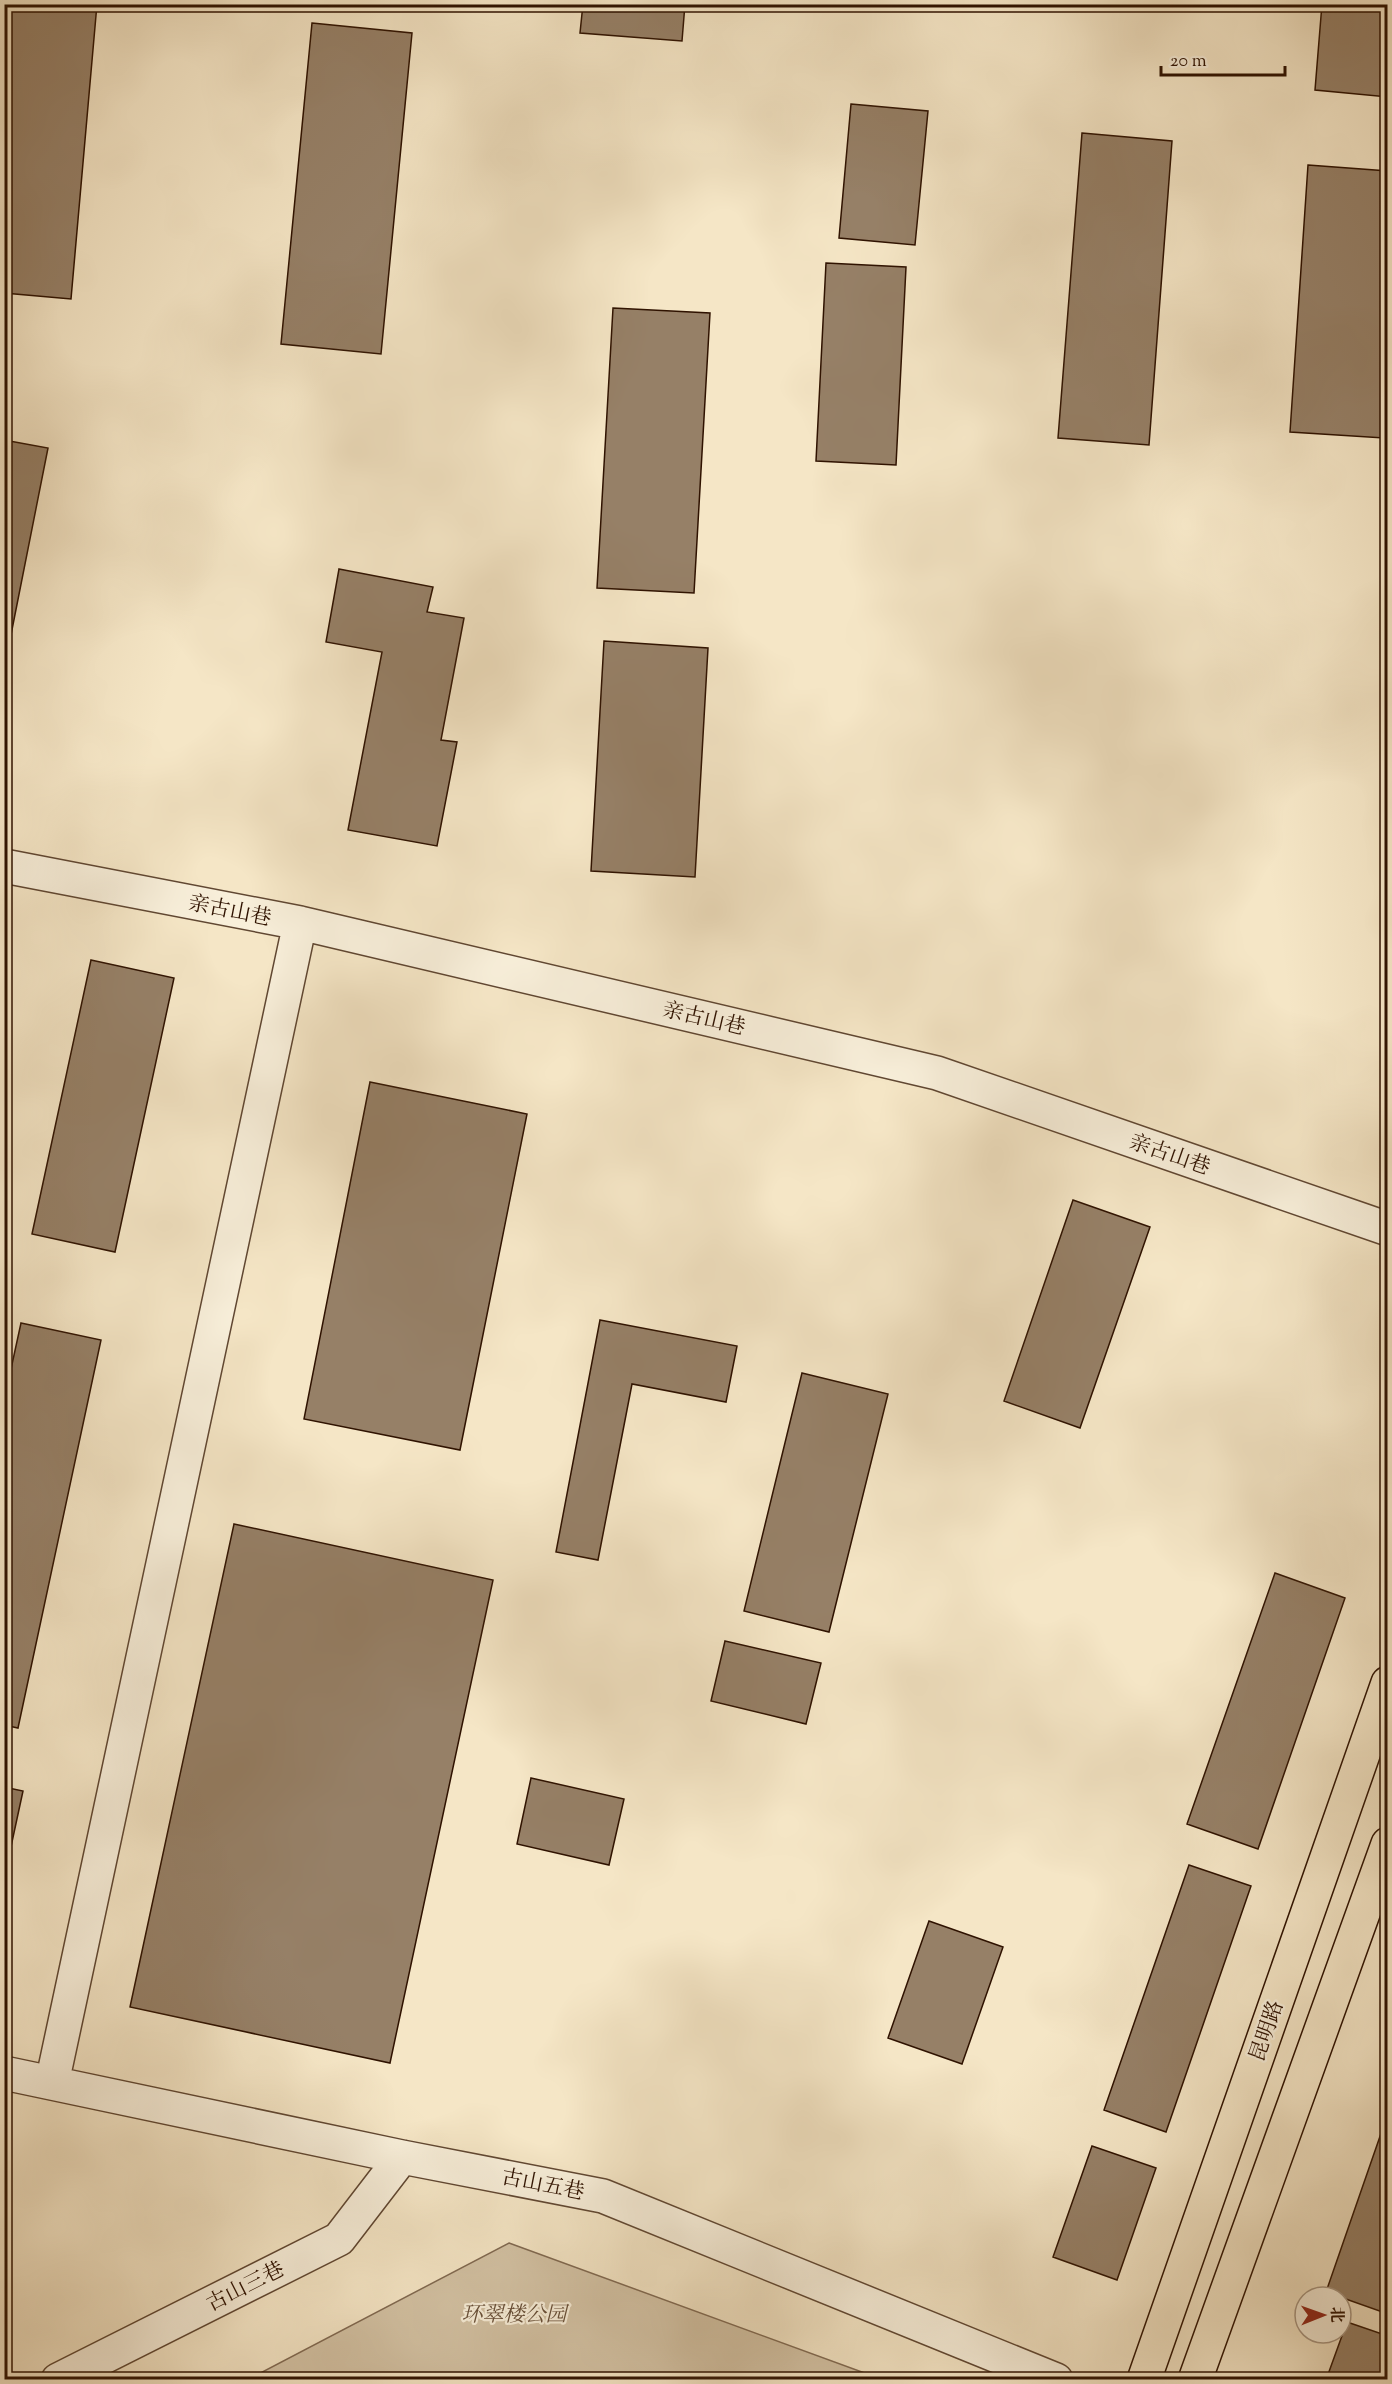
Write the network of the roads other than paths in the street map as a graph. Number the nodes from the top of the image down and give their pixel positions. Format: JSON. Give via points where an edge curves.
{"nodes":[{"id":1,"x":4,"y":866,"type":"edge"},
{"id":2,"x":300,"y":924,"type":"junction"},
{"id":3,"x":1388,"y":1229,"type":"edge"},
{"id":4,"x":1388,"y":1683,"type":"edge"},
{"id":5,"x":1388,"y":1844,"type":"edge"},
{"id":6,"x":4,"y":2073,"type":"edge"},
{"id":7,"x":52,"y":2083,"type":"junction"},
{"id":8,"x":402,"y":2157,"type":"junction"},
{"id":9,"x":58,"y":2379,"type":"edge"},
{"id":10,"x":1056,"y":2379,"type":"edge"},
{"id":11,"x":1144,"y":2379,"type":"edge"},
{"id":12,"x":1195,"y":2379,"type":"edge"}],
"edges":[{"from":1,"to":2,"type":"street","name":"亲古山巷"},
{"from":2,"to":3,"type":"street","name":"亲古山巷","via":[[938,1073]]},
{"from":2,"to":7,"type":"street"},
{"from":4,"to":11,"type":"main road","name":"昆明路"},
{"from":5,"to":12,"type":"main road"},
{"from":6,"to":7,"type":"street","name":"古山五巷"},
{"from":7,"to":8,"type":"street","name":"古山五巷"},
{"from":8,"to":9,"type":"street","name":"古山三巷","via":[[339,2239]]},
{"from":8,"to":10,"type":"street","name":"古山五巷","via":[[603,2196]]}]}
